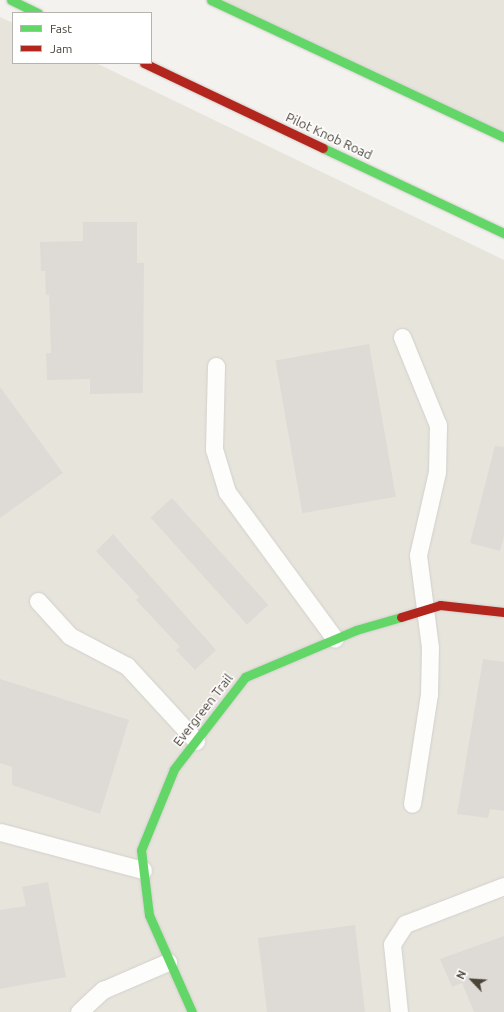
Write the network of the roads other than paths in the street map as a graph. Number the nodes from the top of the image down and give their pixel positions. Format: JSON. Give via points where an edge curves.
{"nodes":[{"id":1,"x":11,"y":0,"type":"edge"},
{"id":2,"x":211,"y":0,"type":"edge"},
{"id":3,"x":36,"y":12,"type":"edge"},
{"id":4,"x":146,"y":64,"type":"edge"},
{"id":5,"x":504,"y":137,"type":"edge"},
{"id":6,"x":504,"y":233,"type":"edge"},
{"id":7,"x":402,"y":337,"type":"dead end"},
{"id":8,"x":216,"y":366,"type":"dead end"},
{"id":9,"x":38,"y":601,"type":"dead end"},
{"id":10,"x":427,"y":609,"type":"junction"},
{"id":11,"x":504,"y":612,"type":"edge"},
{"id":12,"x":335,"y":639,"type":"junction"},
{"id":13,"x":196,"y":741,"type":"junction"},
{"id":14,"x":412,"y":804,"type":"dead end"},
{"id":15,"x":0,"y":832,"type":"edge"},
{"id":16,"x":143,"y":870,"type":"junction"},
{"id":17,"x":504,"y":886,"type":"edge"},
{"id":18,"x":168,"y":962,"type":"junction"},
{"id":19,"x":79,"y":1012,"type":"edge"},
{"id":20,"x":192,"y":1012,"type":"edge"},
{"id":21,"x":399,"y":1012,"type":"edge"}],
"edges":[{"from":1,"to":3,"type":"main road"},
{"from":2,"to":5,"type":"main road"},
{"from":4,"to":6,"type":"main road","name":"Pilot Knob Road"},
{"from":7,"to":10,"type":"lane","via":[[438,425],[437,472],[418,555]]},
{"from":8,"to":12,"type":"lane","via":[[214,449],[227,492]]},
{"from":9,"to":13,"type":"lane","via":[[70,636],[127,666]]},
{"from":10,"to":11,"type":"main road","name":"Evergreen Trail","via":[[440,605]]},
{"from":10,"to":12,"type":"main road","name":"Evergreen Trail"},
{"from":10,"to":14,"type":"lane","via":[[429,694]]},
{"from":12,"to":13,"type":"main road","name":"Evergreen Trail","via":[[245,678]]},
{"from":13,"to":16,"type":"main road","name":"Evergreen Trail","via":[[174,769],[141,850]]},
{"from":15,"to":16,"type":"lane"},
{"from":16,"to":18,"type":"main road","name":"Evergreen Trail","via":[[149,915]]},
{"from":17,"to":21,"type":"lane","via":[[405,924],[392,944]]},
{"from":18,"to":19,"type":"lane","via":[[103,990]]},
{"from":18,"to":20,"type":"main road","name":"Evergreen Trail"}]}
